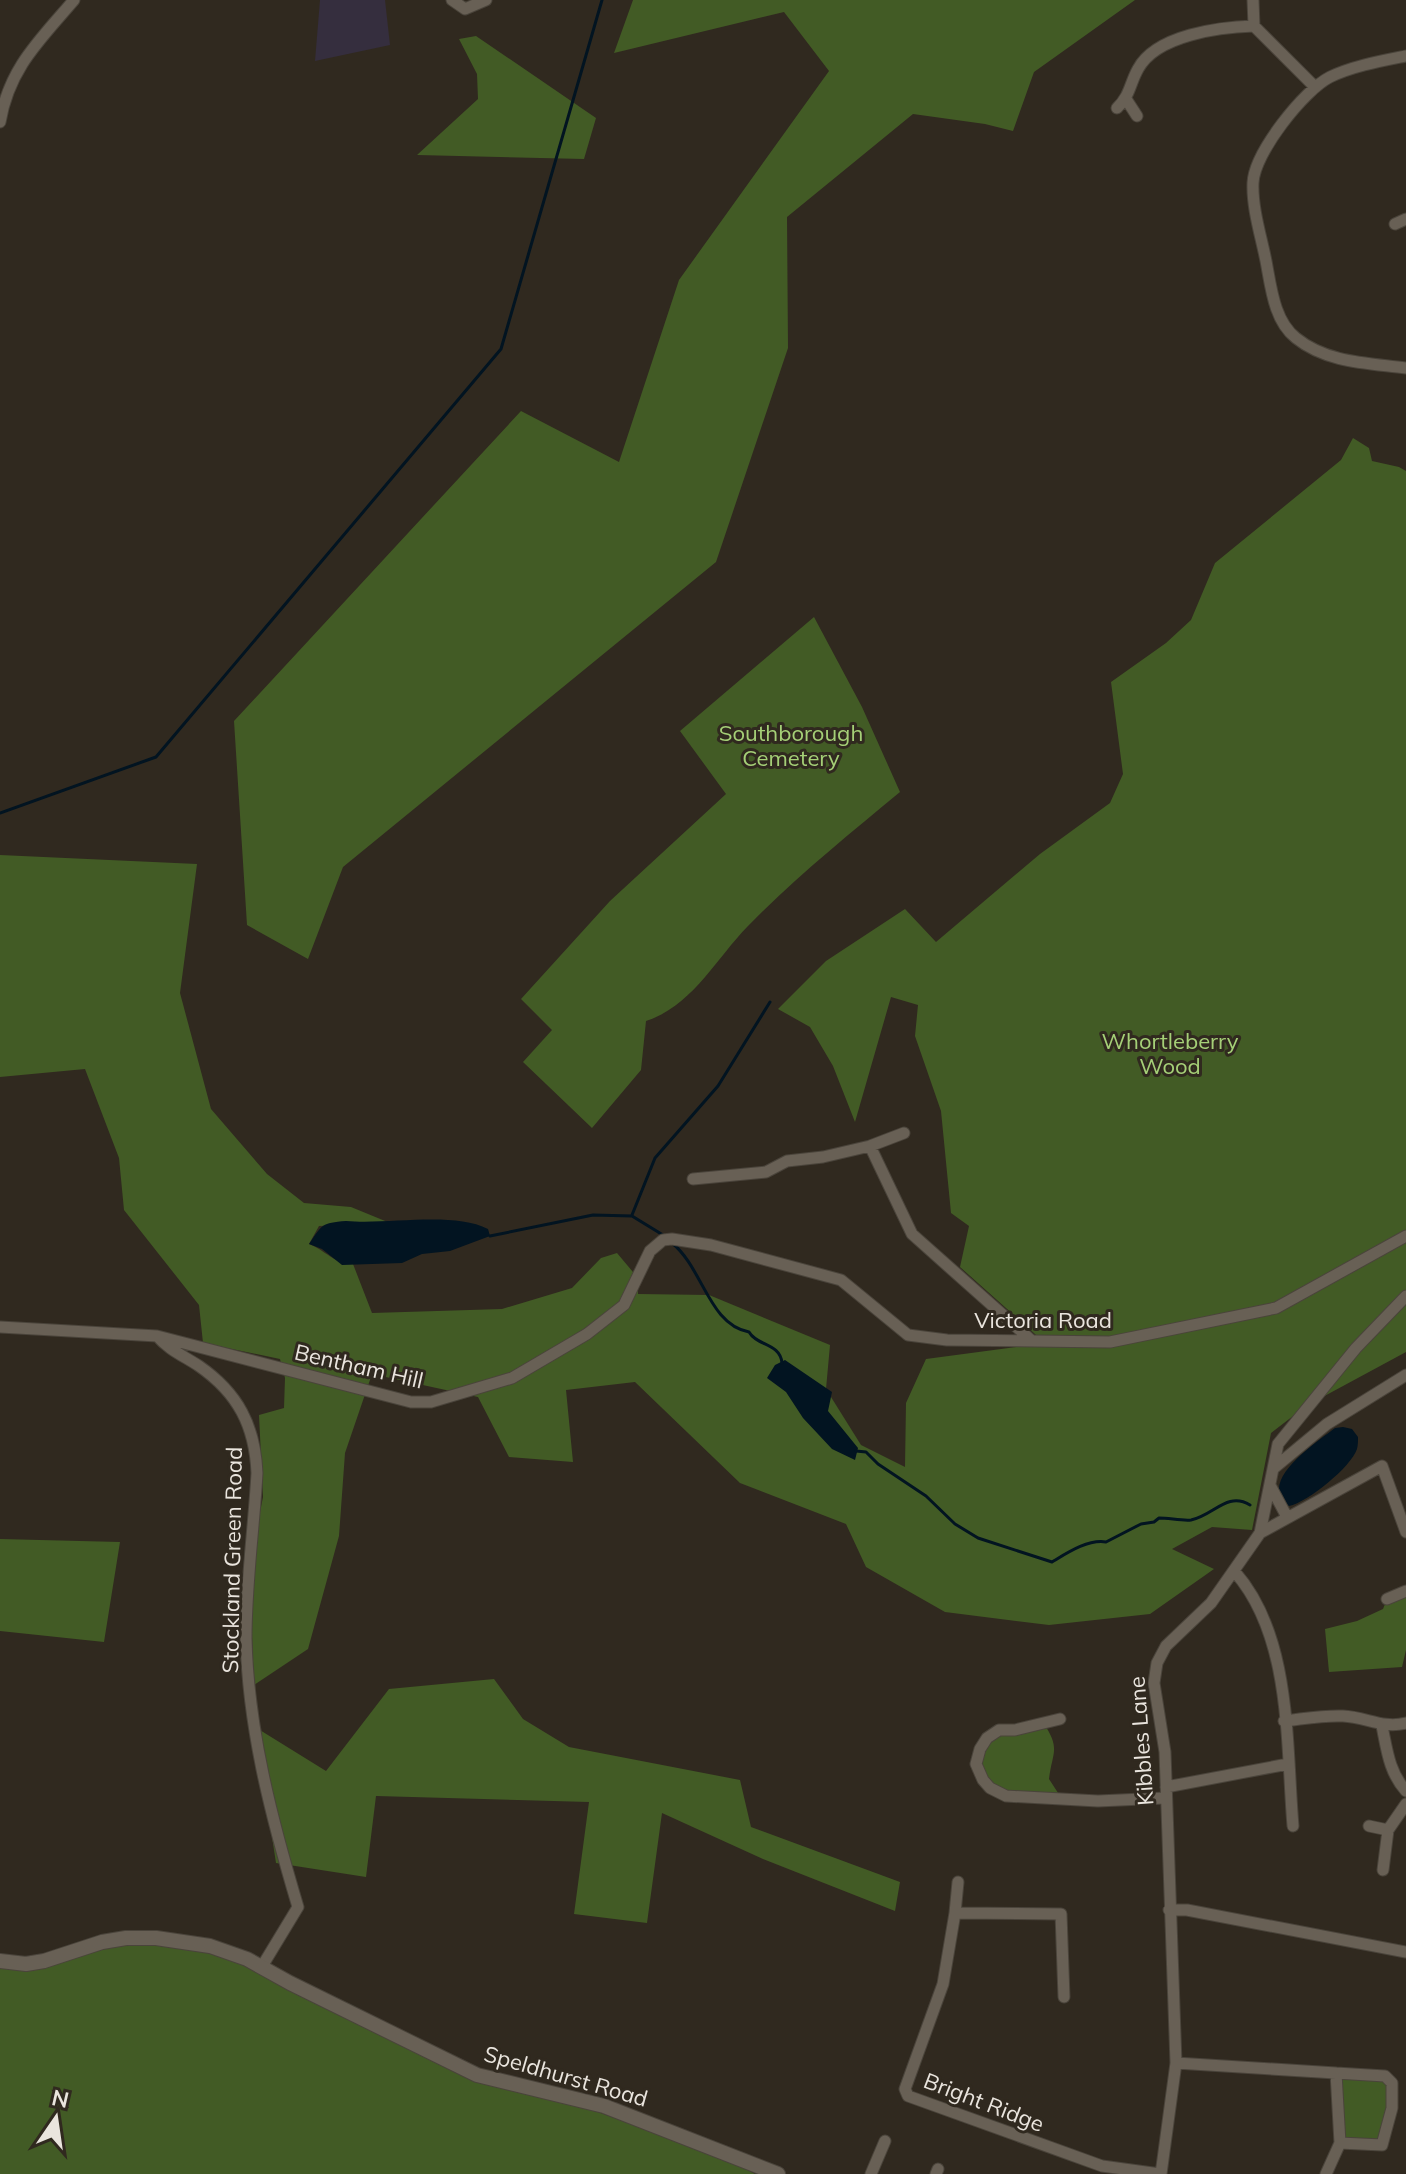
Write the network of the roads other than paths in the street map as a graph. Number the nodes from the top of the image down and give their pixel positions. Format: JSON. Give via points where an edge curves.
{"nodes":[{"id":1,"x":74,"y":0,"type":"edge"},
{"id":2,"x":452,"y":0,"type":"edge"},
{"id":3,"x":486,"y":0,"type":"edge"},
{"id":4,"x":1253,"y":0,"type":"edge"},
{"id":5,"x":1254,"y":26,"type":"junction"},
{"id":6,"x":1406,"y":56,"type":"edge"},
{"id":7,"x":1315,"y":87,"type":"junction"},
{"id":8,"x":1137,"y":116,"type":"dead end"},
{"id":9,"x":0,"y":122,"type":"edge"},
{"id":10,"x":1406,"y":368,"type":"edge"},
{"id":11,"x":904,"y":1133,"type":"dead end"},
{"id":12,"x":870,"y":1146,"type":"junction"},
{"id":13,"x":693,"y":1179,"type":"dead end"},
{"id":14,"x":1406,"y":1236,"type":"edge"},
{"id":15,"x":683,"y":1239,"type":"joint"},
{"id":16,"x":1406,"y":1296,"type":"edge"},
{"id":17,"x":0,"y":1327,"type":"edge"},
{"id":18,"x":157,"y":1336,"type":"junction"},
{"id":19,"x":1031,"y":1340,"type":"junction"},
{"id":20,"x":1406,"y":1375,"type":"edge"},
{"id":21,"x":1274,"y":1468,"type":"junction"},
{"id":22,"x":1271,"y":1487,"type":"junction"},
{"id":23,"x":1287,"y":1517,"type":"junction"},
{"id":24,"x":1406,"y":1532,"type":"edge"},
{"id":25,"x":1260,"y":1533,"type":"junction"},
{"id":26,"x":1235,"y":1572,"type":"junction"},
{"id":27,"x":1406,"y":1591,"type":"edge"},
{"id":28,"x":1387,"y":1599,"type":"dead end"},
{"id":29,"x":1060,"y":1719,"type":"dead end"},
{"id":30,"x":1284,"y":1721,"type":"junction"},
{"id":31,"x":1406,"y":1723,"type":"edge"},
{"id":32,"x":1382,"y":1726,"type":"junction"},
{"id":33,"x":1288,"y":1764,"type":"junction"},
{"id":34,"x":1406,"y":1791,"type":"edge"},
{"id":35,"x":1166,"y":1793,"type":"junction"},
{"id":36,"x":1406,"y":1804,"type":"edge"},
{"id":37,"x":1293,"y":1826,"type":"dead end"},
{"id":38,"x":1369,"y":1826,"type":"dead end"},
{"id":39,"x":1388,"y":1830,"type":"junction"},
{"id":40,"x":1383,"y":1870,"type":"dead end"},
{"id":41,"x":958,"y":1882,"type":"dead end"},
{"id":42,"x":1169,"y":1910,"type":"junction"},
{"id":43,"x":955,"y":1913,"type":"junction"},
{"id":44,"x":1406,"y":1952,"type":"edge"},
{"id":45,"x":0,"y":1961,"type":"edge"},
{"id":46,"x":261,"y":1968,"type":"junction"},
{"id":47,"x":1064,"y":1997,"type":"dead end"},
{"id":48,"x":1176,"y":2063,"type":"junction"},
{"id":49,"x":1336,"y":2073,"type":"junction"},
{"id":50,"x":885,"y":2141,"type":"dead end"},
{"id":51,"x":1340,"y":2143,"type":"junction"},
{"id":52,"x":778,"y":2174,"type":"edge"},
{"id":53,"x":871,"y":2174,"type":"edge"},
{"id":54,"x":1160,"y":2174,"type":"edge"},
{"id":55,"x":1326,"y":2174,"type":"edge"}],
"edges":[{"from":1,"to":9,"type":"street","via":[[18,67]]},
{"from":2,"to":3,"type":"street","via":[[465,9]]},
{"from":4,"to":5,"type":"street"},
{"from":5,"to":7,"type":"street"},
{"from":5,"to":8,"type":"street","via":[[1208,29],[1147,57],[1122,104]]},
{"from":6,"to":7,"type":"street","via":[[1341,73]]},
{"from":7,"to":10,"type":"street","via":[[1269,143],[1254,173],[1254,204],[1272,293],[1280,317],[1299,341],[1318,353]]},
{"from":11,"to":12,"type":"street"},
{"from":12,"to":13,"type":"street","via":[[787,1161],[766,1172]]},
{"from":12,"to":19,"type":"street","via":[[912,1234]]},
{"from":14,"to":19,"type":"street","name":"Victoria Road","via":[[1276,1308],[1110,1342]]},
{"from":15,"to":18,"type":"street","name":"Bentham Hill","via":[[656,1244],[624,1305],[587,1334],[512,1378],[431,1402],[411,1402]]},
{"from":15,"to":19,"type":"street","name":"Victoria Road","via":[[841,1280],[908,1335]]},
{"from":16,"to":21,"type":"street","name":"Kibbles Lane","via":[[1278,1444]]},
{"from":17,"to":18,"type":"street"},
{"from":18,"to":46,"type":"street","name":"Stockland Green Road","via":[[229,1392],[247,1420],[256,1450],[246,1638],[266,1791],[298,1907]]},
{"from":20,"to":21,"type":"street","via":[[1327,1424]]},
{"from":21,"to":22,"type":"street","name":"Kibbles Lane"},
{"from":22,"to":23,"type":"street"},
{"from":22,"to":25,"type":"street","name":"Kibbles Lane"},
{"from":23,"to":24,"type":"street","via":[[1382,1466]]},
{"from":23,"to":25,"type":"street"},
{"from":25,"to":26,"type":"street","name":"Kibbles Lane"},
{"from":26,"to":30,"type":"street","via":[[1256,1600],[1271,1635]]},
{"from":26,"to":35,"type":"street","name":"Kibbles Lane","via":[[1166,1646],[1157,1663],[1154,1683]]},
{"from":27,"to":28,"type":"street"},
{"from":29,"to":35,"type":"street","via":[[999,1730],[987,1738],[976,1764],[990,1788],[1006,1796],[1098,1801]]},
{"from":30,"to":32,"type":"street","via":[[1339,1716]]},
{"from":30,"to":33,"type":"street"},
{"from":31,"to":32,"type":"street"},
{"from":32,"to":34,"type":"street","via":[[1388,1760]]},
{"from":33,"to":35,"type":"street"},
{"from":33,"to":37,"type":"street"},
{"from":35,"to":42,"type":"street","name":"Kibbles Lane"},
{"from":36,"to":39,"type":"street"},
{"from":38,"to":39,"type":"street"},
{"from":39,"to":40,"type":"street"},
{"from":41,"to":43,"type":"street"},
{"from":42,"to":44,"type":"street"},
{"from":42,"to":48,"type":"street","name":"Kibbles Lane"},
{"from":43,"to":47,"type":"street","via":[[1061,1914]]},
{"from":43,"to":54,"type":"street","name":"Bright Ridge","via":[[943,1984],[905,2089],[908,2096],[1102,2166]]},
{"from":45,"to":46,"type":"street","name":"Speldhurst Road","via":[[35,1962],[102,1942],[156,1938],[210,1946]]},
{"from":46,"to":52,"type":"street","name":"Speldhurst Road","via":[[477,2075],[604,2106]]},
{"from":48,"to":49,"type":"street"},
{"from":48,"to":54,"type":"street","name":"Kibbles Lane"},
{"from":49,"to":51,"type":"street"},
{"from":49,"to":51,"type":"street","via":[[1385,2076],[1392,2083],[1382,2145]]},
{"from":50,"to":53,"type":"street"},
{"from":51,"to":55,"type":"street"}]}
